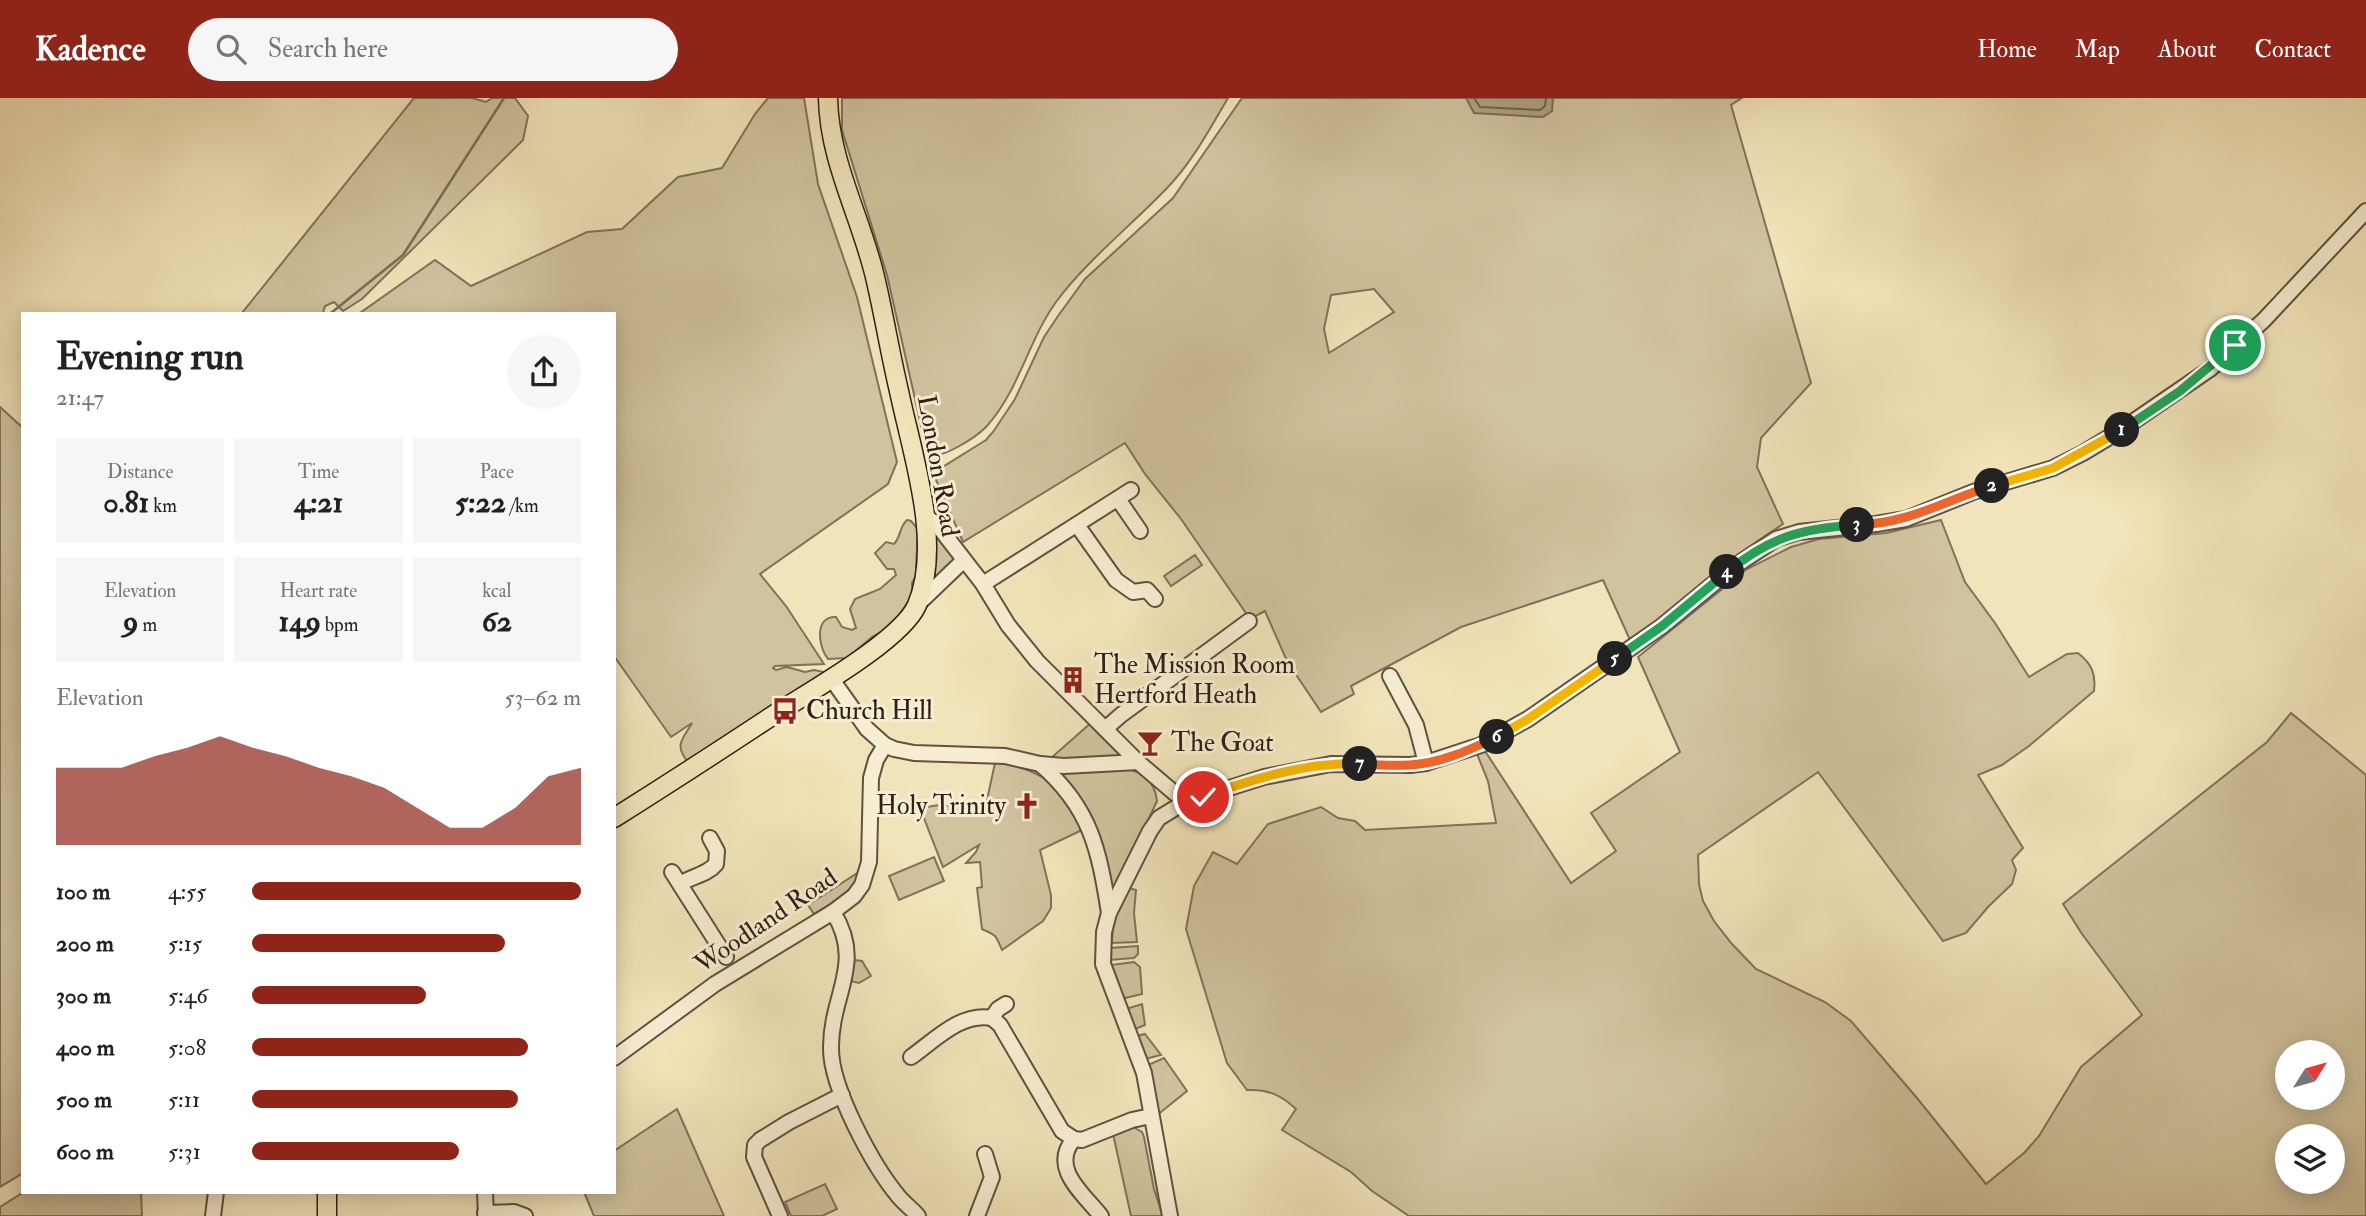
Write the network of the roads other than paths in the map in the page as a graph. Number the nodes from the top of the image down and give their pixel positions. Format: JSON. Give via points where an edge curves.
{"nodes":[{"id":1,"x":828,"y":98,"type":"edge"},
{"id":2,"x":2366,"y":211,"type":"edge"},
{"id":3,"x":1132,"y":490,"type":"dead end"},
{"id":4,"x":1118,"y":499,"type":"junction"},
{"id":5,"x":925,"y":515,"type":"junction"},
{"id":6,"x":1077,"y":525,"type":"junction"},
{"id":7,"x":1140,"y":531,"type":"dead end"},
{"id":8,"x":963,"y":561,"type":"junction"},
{"id":9,"x":983,"y":584,"type":"junction"},
{"id":10,"x":1155,"y":599,"type":"dead end"},
{"id":11,"x":917,"y":605,"type":"junction"},
{"id":12,"x":1249,"y":621,"type":"dead end"},
{"id":13,"x":1391,"y":677,"type":"dead end"},
{"id":14,"x":831,"y":678,"type":"junction"},
{"id":15,"x":1105,"y":729,"type":"junction"},
{"id":16,"x":885,"y":745,"type":"junction"},
{"id":17,"x":1138,"y":762,"type":"junction"},
{"id":18,"x":1426,"y":763,"type":"junction"},
{"id":19,"x":1040,"y":764,"type":"junction"},
{"id":20,"x":1160,"y":783,"type":"junction"},
{"id":21,"x":1185,"y":802,"type":"junction"},
{"id":22,"x":1167,"y":812,"type":"junction"},
{"id":23,"x":616,"y":817,"type":"edge"},
{"id":24,"x":710,"y":838,"type":"dead end"},
{"id":25,"x":833,"y":912,"type":"junction"},
{"id":26,"x":1109,"y":913,"type":"junction"},
{"id":27,"x":726,"y":957,"type":"junction"},
{"id":28,"x":755,"y":960,"type":"junction"},
{"id":29,"x":715,"y":984,"type":"junction"},
{"id":30,"x":1006,"y":1004,"type":"dead end"},
{"id":31,"x":992,"y":1018,"type":"junction"},
{"id":32,"x":616,"y":1057,"type":"edge"},
{"id":33,"x":911,"y":1057,"type":"dead end"},
{"id":34,"x":842,"y":1095,"type":"junction"},
{"id":35,"x":1151,"y":1116,"type":"junction"},
{"id":36,"x":1074,"y":1139,"type":"junction"},
{"id":37,"x":985,"y":1154,"type":"dead end"},
{"id":38,"x":216,"y":1194,"type":"edge"},
{"id":39,"x":327,"y":1194,"type":"edge"},
{"id":40,"x":485,"y":1194,"type":"edge"},
{"id":41,"x":486,"y":1215,"type":"edge"},
{"id":42,"x":213,"y":1216,"type":"edge"},
{"id":43,"x":327,"y":1216,"type":"edge"},
{"id":44,"x":525,"y":1216,"type":"edge"},
{"id":45,"x":780,"y":1216,"type":"edge"},
{"id":46,"x":918,"y":1216,"type":"edge"},
{"id":47,"x":977,"y":1216,"type":"edge"},
{"id":48,"x":1101,"y":1216,"type":"edge"},
{"id":49,"x":1170,"y":1216,"type":"edge"}],
"edges":[{"from":1,"to":5,"type":"main road","name":"London Road","via":[[836,159],[866,242]]},
{"from":2,"to":18,"type":"street","via":[[2264,320],[2210,369],[2083,453],[2053,468],[1973,492],[1906,519],[1799,532],[1776,540],[1528,719],[1481,745]]},
{"from":3,"to":4,"type":"street"},
{"from":4,"to":6,"type":"street"},
{"from":4,"to":7,"type":"street"},
{"from":5,"to":8,"type":"street"},
{"from":5,"to":11,"type":"main road","name":"London Road","via":[[926,557]]},
{"from":6,"to":9,"type":"street"},
{"from":6,"to":10,"type":"street","via":[[1116,580],[1133,592],[1147,590]]},
{"from":8,"to":9,"type":"street"},
{"from":8,"to":11,"type":"street"},
{"from":9,"to":15,"type":"street","via":[[1037,661]]},
{"from":11,"to":14,"type":"main road","name":"London Road","via":[[895,634]]},
{"from":12,"to":15,"type":"street"},
{"from":13,"to":18,"type":"street","via":[[1416,725]]},
{"from":14,"to":16,"type":"street","via":[[867,729]]},
{"from":14,"to":23,"type":"main road","name":"London Road"},
{"from":15,"to":17,"type":"street"},
{"from":16,"to":19,"type":"street","via":[[914,753],[1004,756]]},
{"from":16,"to":25,"type":"street","name":"Woodland Road","via":[[871,778],[866,874],[854,896]]},
{"from":17,"to":19,"type":"street"},
{"from":17,"to":20,"type":"street"},
{"from":18,"to":21,"type":"street","via":[[1331,764],[1264,777]]},
{"from":19,"to":26,"type":"street","via":[[1087,822],[1096,842]]},
{"from":20,"to":21,"type":"street"},
{"from":20,"to":22,"type":"street"},
{"from":21,"to":22,"type":"street"},
{"from":22,"to":26,"type":"street","via":[[1150,831]]},
{"from":24,"to":27,"type":"street","via":[[718,856],[714,867],[676,878]]},
{"from":25,"to":28,"type":"street","name":"Woodland Road"},
{"from":25,"to":34,"type":"street","via":[[848,955],[831,1032],[833,1069]]},
{"from":26,"to":35,"type":"street","via":[[1104,970],[1141,1064]]},
{"from":27,"to":28,"type":"street"},
{"from":27,"to":29,"type":"street"},
{"from":28,"to":29,"type":"street","name":"Woodland Road"},
{"from":29,"to":32,"type":"street","name":"Woodland Road"},
{"from":30,"to":31,"type":"street"},
{"from":31,"to":33,"type":"street","via":[[967,1018]]},
{"from":31,"to":36,"type":"street","via":[[1062,1131]]},
{"from":34,"to":45,"type":"street","via":[[755,1145],[754,1157]]},
{"from":34,"to":46,"type":"street","via":[[880,1170]]},
{"from":35,"to":36,"type":"street"},
{"from":35,"to":49,"type":"street"},
{"from":36,"to":48,"type":"street","via":[[1066,1151],[1066,1166]]},
{"from":37,"to":47,"type":"street","via":[[992,1177]]},
{"from":38,"to":42,"type":"street"},
{"from":39,"to":43,"type":"main road"},
{"from":40,"to":41,"type":"street"},
{"from":41,"to":44,"type":"street","via":[[514,1212]]}]}
